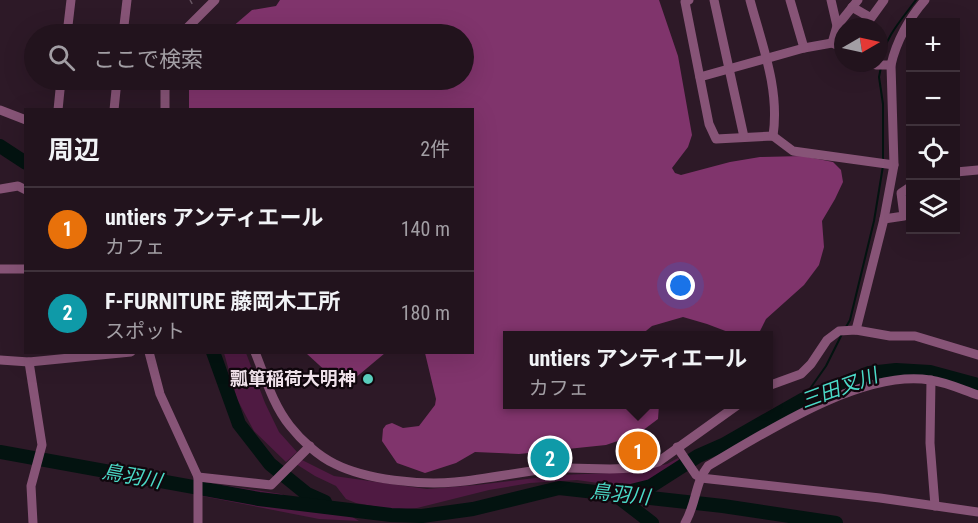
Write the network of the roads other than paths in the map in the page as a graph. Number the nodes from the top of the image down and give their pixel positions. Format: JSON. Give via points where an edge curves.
{"nodes":[{"id":1,"x":71,"y":0,"type":"edge"},
{"id":2,"x":127,"y":0,"type":"edge"},
{"id":3,"x":215,"y":0,"type":"edge"},
{"id":4,"x":689,"y":0,"type":"edge"},
{"id":5,"x":714,"y":0,"type":"edge"},
{"id":6,"x":750,"y":0,"type":"edge"},
{"id":7,"x":790,"y":0,"type":"edge"},
{"id":8,"x":831,"y":0,"type":"edge"},
{"id":9,"x":884,"y":0,"type":"edge"},
{"id":10,"x":925,"y":0,"type":"edge"},
{"id":11,"x":855,"y":4,"type":"edge"},
{"id":12,"x":835,"y":18,"type":"edge"},
{"id":13,"x":844,"y":18,"type":"edge"},
{"id":14,"x":68,"y":24,"type":"edge"},
{"id":15,"x":124,"y":24,"type":"edge"},
{"id":16,"x":191,"y":24,"type":"edge"},
{"id":17,"x":834,"y":36,"type":"edge"},
{"id":18,"x":832,"y":43,"type":"joint"},
{"id":19,"x":804,"y":48,"type":"junction"},
{"id":20,"x":766,"y":59,"type":"junction"},
{"id":21,"x":888,"y":66,"type":"edge"},
{"id":22,"x":891,"y":66,"type":"junction"},
{"id":23,"x":729,"y":69,"type":"junction"},
{"id":24,"x":700,"y":77,"type":"junction"},
{"id":25,"x":60,"y":90,"type":"edge"},
{"id":26,"x":116,"y":90,"type":"edge"},
{"id":27,"x":165,"y":90,"type":"edge"},
{"id":28,"x":58,"y":108,"type":"edge"},
{"id":29,"x":114,"y":108,"type":"edge"},
{"id":30,"x":165,"y":108,"type":"edge"},
{"id":31,"x":0,"y":110,"type":"edge"},
{"id":32,"x":24,"y":119,"type":"edge"},
{"id":33,"x":773,"y":136,"type":"junction"},
{"id":34,"x":744,"y":137,"type":"junction"},
{"id":35,"x":894,"y":165,"type":"junction"},
{"id":36,"x":978,"y":170,"type":"edge"},
{"id":37,"x":960,"y":172,"type":"edge"},
{"id":38,"x":0,"y":189,"type":"edge"},
{"id":39,"x":24,"y":189,"type":"edge"},
{"id":40,"x":906,"y":190,"type":"edge"},
{"id":41,"x":884,"y":219,"type":"junction"},
{"id":42,"x":24,"y":268,"type":"edge"},
{"id":43,"x":0,"y":269,"type":"edge"},
{"id":44,"x":848,"y":330,"type":"junction"},
{"id":45,"x":97,"y":354,"type":"edge"},
{"id":46,"x":150,"y":354,"type":"edge"},
{"id":47,"x":256,"y":354,"type":"edge"},
{"id":48,"x":978,"y":355,"type":"edge"},
{"id":49,"x":47,"y":357,"type":"edge"},
{"id":50,"x":0,"y":360,"type":"edge"},
{"id":51,"x":29,"y":362,"type":"junction"},
{"id":52,"x":931,"y":380,"type":"junction"},
{"id":53,"x":773,"y":385,"type":"edge"},
{"id":54,"x":978,"y":395,"type":"edge"},
{"id":55,"x":733,"y":409,"type":"edge"},
{"id":56,"x":310,"y":446,"type":"junction"},
{"id":57,"x":678,"y":449,"type":"junction"},
{"id":58,"x":198,"y":477,"type":"junction"},
{"id":59,"x":698,"y":479,"type":"junction"},
{"id":60,"x":935,"y":506,"type":"junction"},
{"id":61,"x":978,"y":512,"type":"edge"},
{"id":62,"x":686,"y":521,"type":"edge"},
{"id":63,"x":33,"y":523,"type":"edge"},
{"id":64,"x":198,"y":523,"type":"edge"}],
"edges":[{"from":1,"to":14,"type":"street"},
{"from":2,"to":15,"type":"street"},
{"from":3,"to":16,"type":"street"},
{"from":4,"to":24,"type":"street","via":[[685,2]]},
{"from":5,"to":23,"type":"street"},
{"from":6,"to":20,"type":"street"},
{"from":7,"to":19,"type":"street"},
{"from":8,"to":12,"type":"street"},
{"from":9,"to":11,"type":"street","via":[[871,18]]},
{"from":10,"to":22,"type":"street","via":[[895,49]]},
{"from":11,"to":13,"type":"street"},
{"from":17,"to":18,"type":"street"},
{"from":18,"to":19,"type":"street"},
{"from":19,"to":20,"type":"street"},
{"from":20,"to":23,"type":"street"},
{"from":20,"to":33,"type":"street","via":[[772,80]]},
{"from":21,"to":22,"type":"street"},
{"from":22,"to":35,"type":"street"},
{"from":23,"to":24,"type":"street"},
{"from":23,"to":34,"type":"street"},
{"from":24,"to":34,"type":"street","via":[[709,124],[716,139]]},
{"from":25,"to":28,"type":"street"},
{"from":26,"to":29,"type":"street"},
{"from":27,"to":30,"type":"street"},
{"from":31,"to":32,"type":"street"},
{"from":33,"to":34,"type":"street"},
{"from":33,"to":35,"type":"street","via":[[793,151]]},
{"from":35,"to":41,"type":"street"},
{"from":36,"to":37,"type":"street"},
{"from":38,"to":39,"type":"street"},
{"from":40,"to":41,"type":"street","via":[[901,193],[904,216]]},
{"from":41,"to":44,"type":"street"},
{"from":42,"to":43,"type":"street"},
{"from":44,"to":48,"type":"street","via":[[915,336]]},
{"from":44,"to":53,"type":"street","via":[[827,340],[801,374]]},
{"from":45,"to":49,"type":"street"},
{"from":46,"to":58,"type":"street","via":[[160,394]]},
{"from":47,"to":56,"type":"street","via":[[289,425]]},
{"from":49,"to":51,"type":"street"},
{"from":50,"to":51,"type":"street"},
{"from":51,"to":63,"type":"street","via":[[42,446],[31,486]]},
{"from":52,"to":54,"type":"street"},
{"from":52,"to":59,"type":"street","via":[[883,381],[859,387],[735,450],[708,466]]},
{"from":52,"to":60,"type":"street"},
{"from":55,"to":57,"type":"street"},
{"from":56,"to":57,"type":"street","via":[[335,464],[364,474],[424,482],[454,482],[548,469],[630,469],[658,462]]},
{"from":56,"to":58,"type":"street","via":[[271,485]]},
{"from":57,"to":59,"type":"street"},
{"from":58,"to":64,"type":"street"},
{"from":59,"to":60,"type":"street"},
{"from":59,"to":62,"type":"street","via":[[693,508]]},
{"from":60,"to":61,"type":"street"}]}
